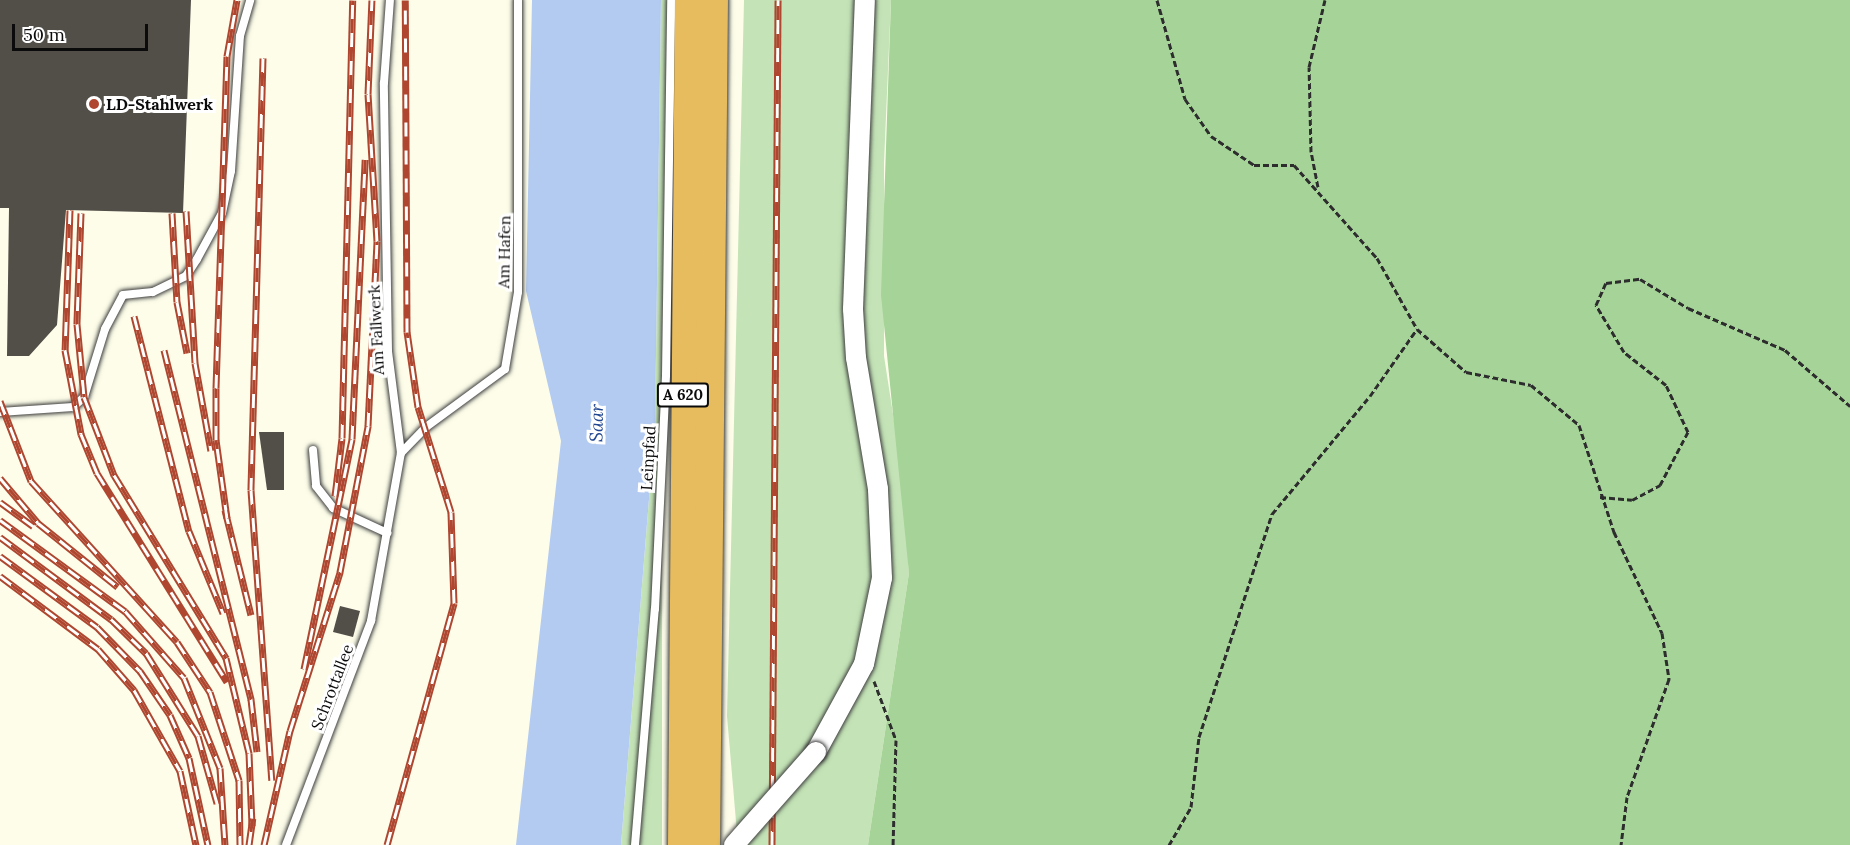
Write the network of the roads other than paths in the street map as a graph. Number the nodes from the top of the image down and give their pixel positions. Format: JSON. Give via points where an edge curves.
{"nodes":[{"id":1,"x":250,"y":0,"type":"edge"},
{"id":2,"x":390,"y":0,"type":"edge"},
{"id":3,"x":518,"y":0,"type":"edge"},
{"id":4,"x":671,"y":0,"type":"edge"},
{"id":5,"x":689,"y":0,"type":"edge"},
{"id":6,"x":714,"y":0,"type":"edge"},
{"id":7,"x":865,"y":0,"type":"edge"},
{"id":8,"x":0,"y":412,"type":"edge"},
{"id":9,"x":313,"y":450,"type":"dead end"},
{"id":10,"x":401,"y":453,"type":"junction"},
{"id":11,"x":387,"y":534,"type":"junction"},
{"id":12,"x":693,"y":790,"type":"junction"},
{"id":13,"x":286,"y":845,"type":"edge"},
{"id":14,"x":635,"y":845,"type":"edge"},
{"id":15,"x":682,"y":845,"type":"edge"},
{"id":16,"x":706,"y":845,"type":"edge"},
{"id":17,"x":734,"y":845,"type":"edge"}],
"edges":[{"from":1,"to":8,"type":"lane","via":[[240,36],[231,171],[222,213],[198,259],[186,276],[153,292],[123,294],[105,329],[84,397],[74,407]]},
{"from":2,"to":10,"type":"lane","name":"Am Fallwerk","via":[[384,83],[388,351]]},
{"from":3,"to":10,"type":"lane","name":"Am Hafen","via":[[518,292],[505,369],[426,428]]},
{"from":4,"to":14,"type":"lane","name":"Leinpfad","via":[[665,387],[655,609]]},
{"from":5,"to":12,"type":"highway","number":"A 620"},
{"from":6,"to":12,"type":"highway","number":"A 620"},
{"from":7,"to":17,"type":"street","bridge":true,"via":[[853,309],[883,536],[882,578],[864,664],[816,752]]},
{"from":9,"to":11,"type":"lane","via":[[316,486],[333,508]]},
{"from":10,"to":11,"type":"lane","name":"Am Fallwerk"},
{"from":11,"to":13,"type":"lane","name":"Schrottallee","via":[[371,621]]},
{"from":12,"to":15,"type":"highway","number":"A 620"},
{"from":12,"to":16,"type":"highway","number":"A 620"}]}
